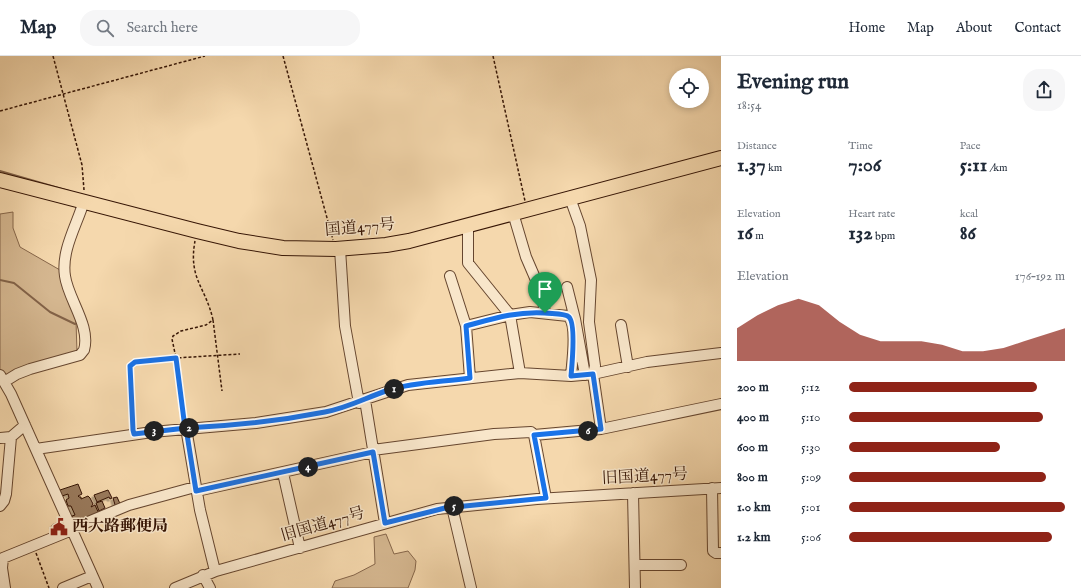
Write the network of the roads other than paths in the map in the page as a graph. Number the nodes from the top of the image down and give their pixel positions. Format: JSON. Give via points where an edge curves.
{"nodes":[{"id":1,"x":721,"y":158,"type":"edge"},
{"id":2,"x":0,"y":180,"type":"edge"},
{"id":3,"x":570,"y":198,"type":"junction"},
{"id":4,"x":84,"y":201,"type":"junction"},
{"id":5,"x":520,"y":211,"type":"junction"},
{"id":6,"x":468,"y":225,"type":"junction"},
{"id":7,"x":338,"y":249,"type":"junction"},
{"id":8,"x":450,"y":276,"type":"dead end"},
{"id":9,"x":566,"y":287,"type":"dead end"},
{"id":10,"x":545,"y":313,"type":"junction"},
{"id":11,"x":510,"y":315,"type":"junction"},
{"id":12,"x":621,"y":325,"type":"dead end"},
{"id":13,"x":466,"y":326,"type":"junction"},
{"id":14,"x":721,"y":353,"type":"edge"},
{"id":15,"x":628,"y":367,"type":"junction"},
{"id":16,"x":520,"y":373,"type":"junction"},
{"id":17,"x":589,"y":375,"type":"junction"},
{"id":18,"x":571,"y":376,"type":"junction"},
{"id":19,"x":470,"y":378,"type":"junction"},
{"id":20,"x":2,"y":379,"type":"edge"},
{"id":21,"x":362,"y":401,"type":"junction"},
{"id":22,"x":721,"y":404,"type":"edge"},
{"id":23,"x":25,"y":425,"type":"junction"},
{"id":24,"x":185,"y":428,"type":"junction"},
{"id":25,"x":601,"y":429,"type":"junction"},
{"id":26,"x":534,"y":435,"type":"junction"},
{"id":27,"x":11,"y":437,"type":"junction"},
{"id":28,"x":0,"y":438,"type":"edge"},
{"id":29,"x":36,"y":449,"type":"junction"},
{"id":30,"x":373,"y":451,"type":"junction"},
{"id":31,"x":282,"y":473,"type":"junction"},
{"id":32,"x":716,"y":488,"type":"edge"},
{"id":33,"x":196,"y":490,"type":"junction"},
{"id":34,"x":632,"y":493,"type":"junction"},
{"id":35,"x":546,"y":498,"type":"junction"},
{"id":36,"x":0,"y":506,"type":"edge"},
{"id":37,"x":452,"y":507,"type":"junction"},
{"id":38,"x":385,"y":523,"type":"junction"},
{"id":39,"x":72,"y":530,"type":"junction"},
{"id":40,"x":300,"y":548,"type":"junction"},
{"id":41,"x":721,"y":553,"type":"edge"},
{"id":42,"x":1,"y":556,"type":"edge"},
{"id":43,"x":636,"y":565,"type":"junction"},
{"id":44,"x":681,"y":565,"type":"dead end"},
{"id":45,"x":215,"y":571,"type":"junction"},
{"id":46,"x":203,"y":575,"type":"junction"},
{"id":47,"x":92,"y":576,"type":"junction"},
{"id":48,"x":5,"y":588,"type":"edge"},
{"id":49,"x":63,"y":588,"type":"edge"},
{"id":50,"x":98,"y":588,"type":"edge"},
{"id":51,"x":175,"y":588,"type":"edge"},
{"id":52,"x":210,"y":588,"type":"edge"},
{"id":53,"x":471,"y":588,"type":"edge"},
{"id":54,"x":635,"y":588,"type":"edge"}],
"edges":[{"from":1,"to":3,"type":"highway","name":"国道477号"},
{"from":2,"to":4,"type":"highway","name":"国道477号"},
{"from":3,"to":5,"type":"highway","name":"国道477号"},
{"from":3,"to":17,"type":"street","via":[[580,226],[591,280],[589,322],[595,366]]},
{"from":4,"to":7,"type":"highway","name":"国道477号","via":[[239,241],[283,248]]},
{"from":4,"to":20,"type":"street","via":[[65,256],[65,275],[81,320],[85,339],[84,350],[80,355]]},
{"from":5,"to":6,"type":"highway","name":"国道477号"},
{"from":5,"to":10,"type":"street","via":[[526,258],[542,294]]},
{"from":6,"to":7,"type":"highway","name":"国道477号","via":[[386,246]]},
{"from":6,"to":11,"type":"street","via":[[468,263]]},
{"from":7,"to":21,"type":"street","via":[[345,326]]},
{"from":8,"to":13,"type":"street"},
{"from":9,"to":17,"type":"street"},
{"from":10,"to":11,"type":"street"},
{"from":10,"to":18,"type":"street","via":[[568,316],[571,319],[574,339]]},
{"from":11,"to":13,"type":"street"},
{"from":11,"to":16,"type":"street"},
{"from":12,"to":15,"type":"street"},
{"from":13,"to":19,"type":"street"},
{"from":14,"to":15,"type":"street","via":[[647,362]]},
{"from":15,"to":17,"type":"street"},
{"from":16,"to":18,"type":"street"},
{"from":16,"to":19,"type":"street"},
{"from":17,"to":18,"type":"street"},
{"from":17,"to":25,"type":"street"},
{"from":19,"to":21,"type":"street","via":[[408,385]]},
{"from":20,"to":23,"type":"street"},
{"from":21,"to":24,"type":"street","via":[[326,412],[256,423]]},
{"from":21,"to":30,"type":"street"},
{"from":22,"to":25,"type":"street"},
{"from":23,"to":27,"type":"street"},
{"from":23,"to":29,"type":"street"},
{"from":24,"to":29,"type":"street"},
{"from":24,"to":33,"type":"street"},
{"from":25,"to":26,"type":"street"},
{"from":26,"to":30,"type":"street","via":[[531,432],[494,434]]},
{"from":26,"to":35,"type":"street"},
{"from":27,"to":28,"type":"street"},
{"from":27,"to":36,"type":"street","via":[[6,494]]},
{"from":29,"to":39,"type":"street"},
{"from":30,"to":31,"type":"street"},
{"from":30,"to":38,"type":"street"},
{"from":31,"to":33,"type":"street"},
{"from":31,"to":40,"type":"street"},
{"from":32,"to":34,"type":"street","name":"旧国道477号"},
{"from":32,"to":41,"type":"street","via":[[713,550],[716,554]]},
{"from":33,"to":39,"type":"street","via":[[195,487],[134,504]]},
{"from":33,"to":45,"type":"street"},
{"from":34,"to":35,"type":"street","name":"旧国道477号"},
{"from":34,"to":43,"type":"street"},
{"from":35,"to":37,"type":"street","name":"旧国道477号"},
{"from":37,"to":38,"type":"street","name":"旧国道477号"},
{"from":37,"to":53,"type":"street"},
{"from":38,"to":40,"type":"street","name":"旧国道477号"},
{"from":39,"to":42,"type":"street"},
{"from":39,"to":47,"type":"street"},
{"from":40,"to":45,"type":"street","name":"旧国道477号"},
{"from":42,"to":48,"type":"street"},
{"from":43,"to":44,"type":"street"},
{"from":43,"to":54,"type":"street"},
{"from":45,"to":46,"type":"street","name":"旧国道477号"},
{"from":46,"to":51,"type":"street","name":"旧国道477号"},
{"from":46,"to":52,"type":"street"},
{"from":47,"to":49,"type":"street"},
{"from":47,"to":50,"type":"street"}]}
